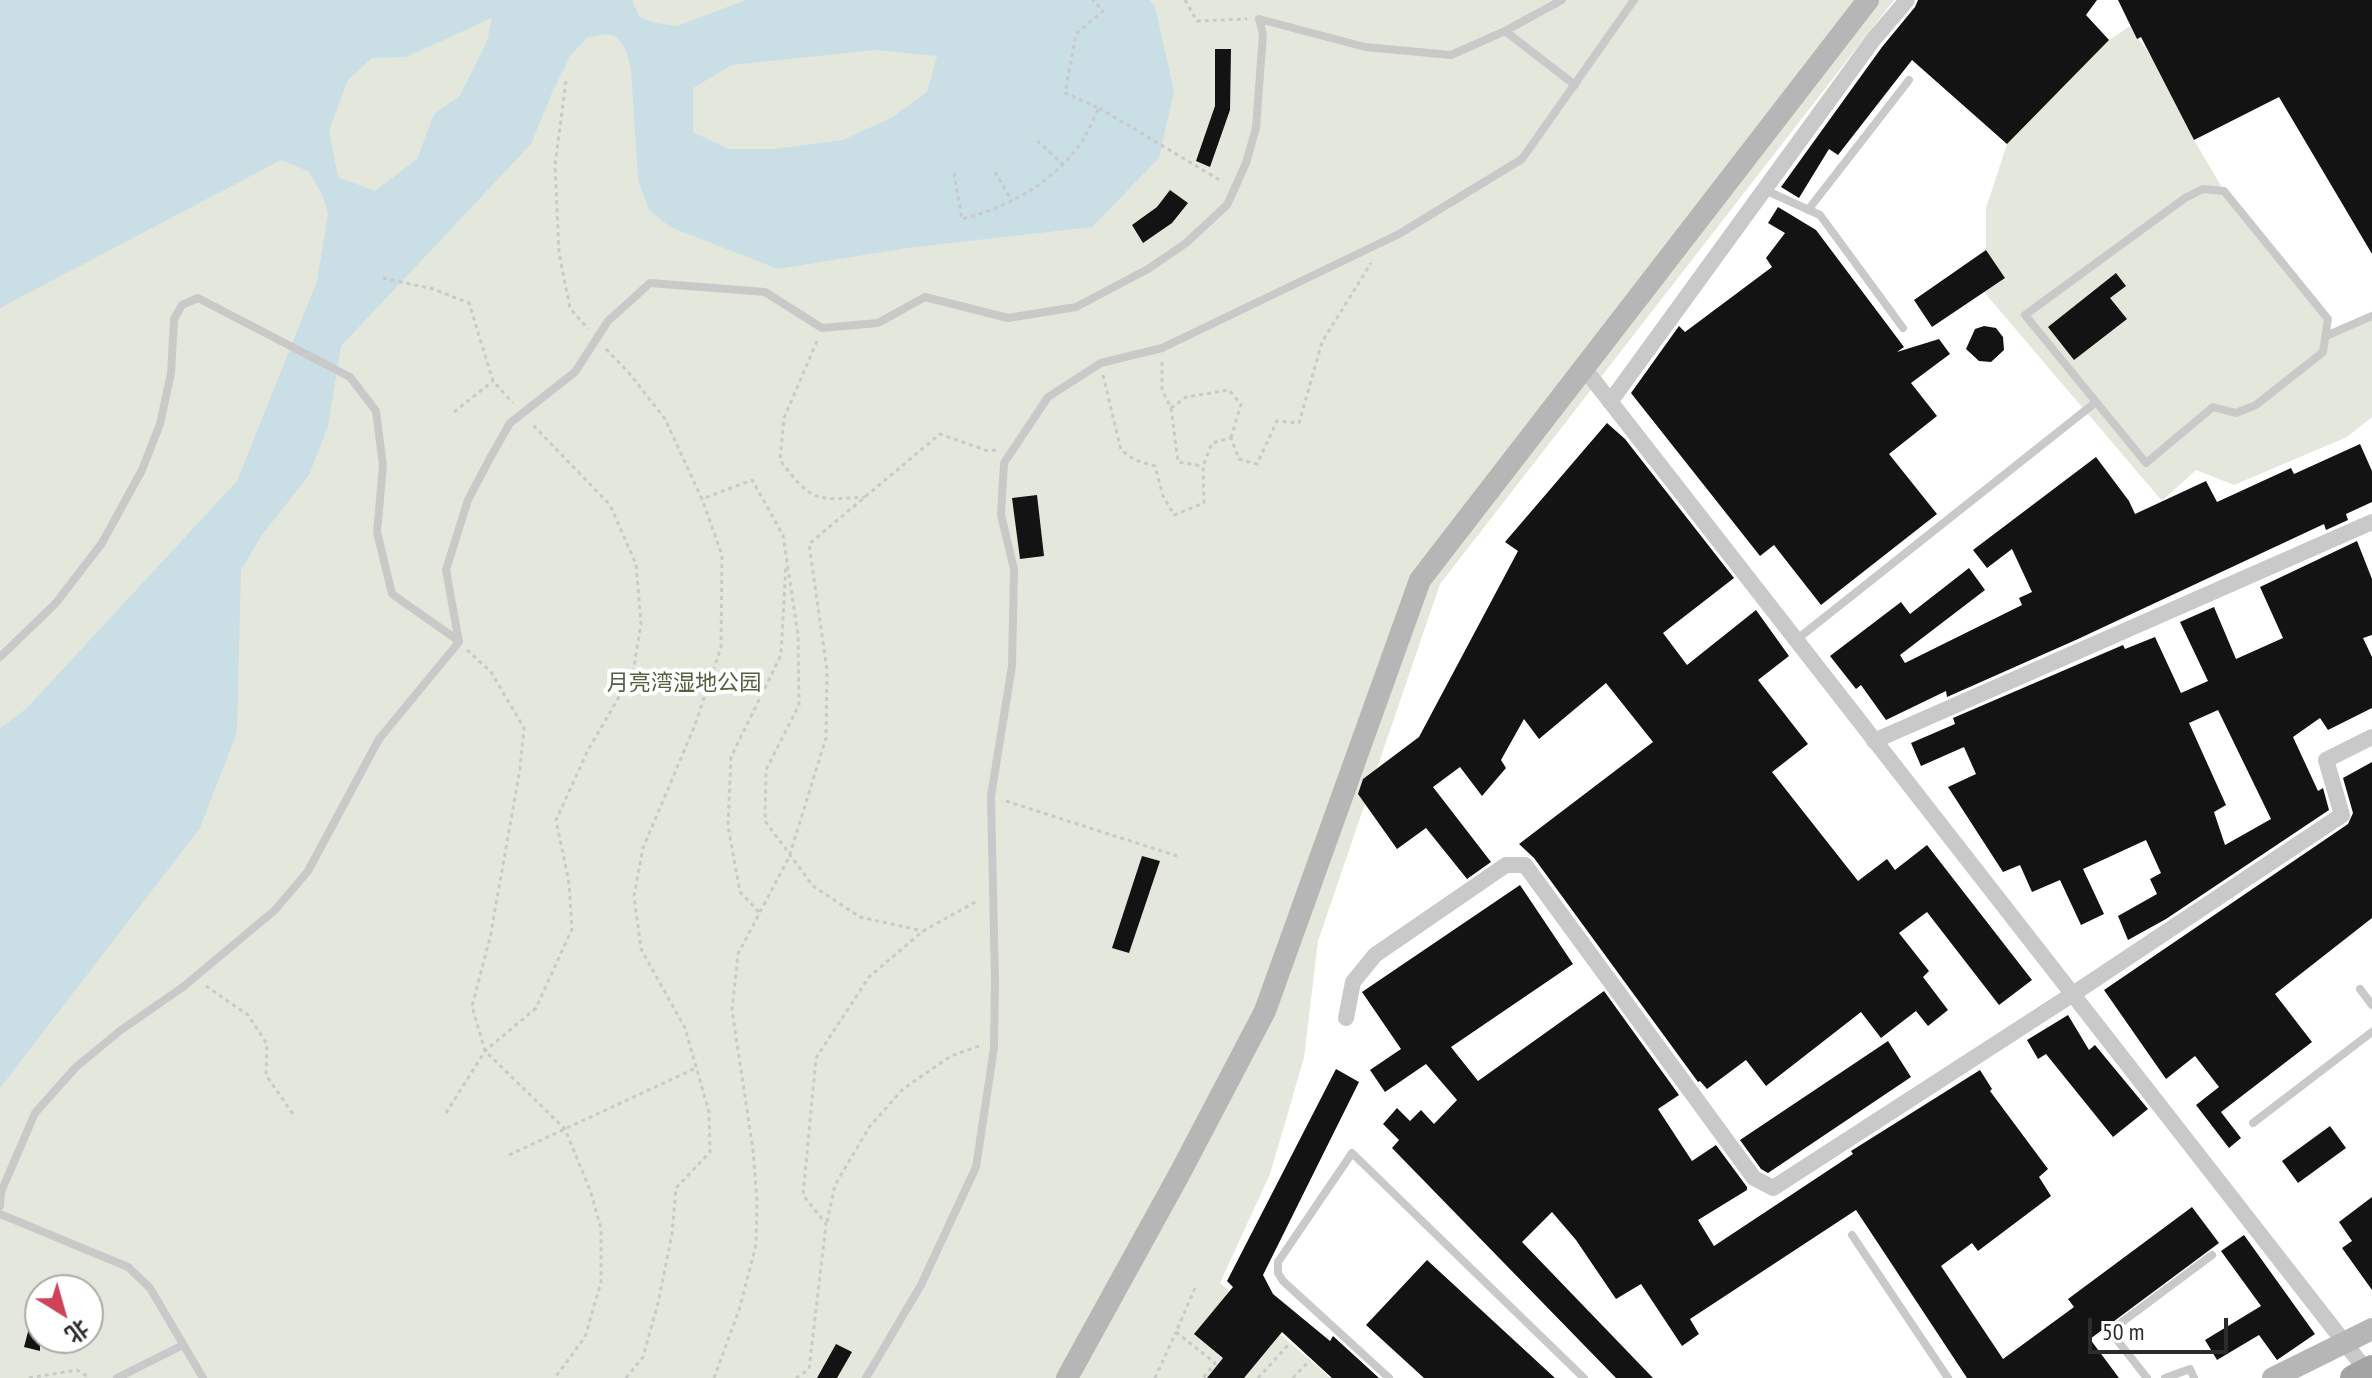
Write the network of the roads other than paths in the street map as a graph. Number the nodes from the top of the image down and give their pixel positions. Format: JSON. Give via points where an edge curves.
{"nodes":[{"id":1,"x":1562,"y":0,"type":"edge"},
{"id":2,"x":1634,"y":0,"type":"edge"},
{"id":3,"x":1868,"y":0,"type":"edge"},
{"id":4,"x":1907,"y":0,"type":"edge"},
{"id":5,"x":1505,"y":31,"type":"junction"},
{"id":6,"x":1909,"y":80,"type":"dead end"},
{"id":7,"x":1575,"y":85,"type":"junction"},
{"id":8,"x":1764,"y":189,"type":"junction"},
{"id":9,"x":1808,"y":210,"type":"junction"},
{"id":10,"x":2372,"y":316,"type":"edge"},
{"id":11,"x":1903,"y":328,"type":"dead end"},
{"id":12,"x":2326,"y":336,"type":"junction"},
{"id":13,"x":1584,"y":368,"type":"junction"},
{"id":14,"x":1610,"y":402,"type":"junction"},
{"id":15,"x":2096,"y":402,"type":"junction"},
{"id":16,"x":2372,"y":522,"type":"edge"},
{"id":17,"x":1796,"y":640,"type":"junction"},
{"id":18,"x":459,"y":642,"type":"junction"},
{"id":19,"x":0,"y":657,"type":"edge"},
{"id":20,"x":2372,"y":737,"type":"edge"},
{"id":21,"x":1874,"y":741,"type":"junction"},
{"id":22,"x":2360,"y":989,"type":"dead end"},
{"id":23,"x":2073,"y":994,"type":"junction"},
{"id":24,"x":2372,"y":1005,"type":"edge"},
{"id":25,"x":1346,"y":1018,"type":"dead end"},
{"id":26,"x":2372,"y":1032,"type":"edge"},
{"id":27,"x":2253,"y":1123,"type":"dead end"},
{"id":28,"x":0,"y":1206,"type":"edge"},
{"id":29,"x":0,"y":1214,"type":"edge"},
{"id":30,"x":1852,"y":1235,"type":"dead end"},
{"id":31,"x":2212,"y":1255,"type":"dead end"},
{"id":32,"x":2372,"y":1329,"type":"edge"},
{"id":33,"x":2344,"y":1342,"type":"junction"},
{"id":34,"x":183,"y":1345,"type":"junction"},
{"id":35,"x":2364,"y":1372,"type":"edge"},
{"id":36,"x":117,"y":1378,"type":"edge"},
{"id":37,"x":203,"y":1378,"type":"edge"},
{"id":38,"x":866,"y":1378,"type":"edge"},
{"id":39,"x":1067,"y":1378,"type":"edge"},
{"id":40,"x":1389,"y":1378,"type":"edge"},
{"id":41,"x":1584,"y":1378,"type":"edge"},
{"id":42,"x":1948,"y":1378,"type":"edge"},
{"id":43,"x":2147,"y":1378,"type":"edge"},
{"id":44,"x":2165,"y":1378,"type":"edge"},
{"id":45,"x":2194,"y":1378,"type":"edge"},
{"id":46,"x":2273,"y":1378,"type":"edge"}],
"edges":[{"from":1,"to":5,"type":"lane"},
{"from":2,"to":7,"type":"lane"},
{"from":3,"to":13,"type":"street"},
{"from":4,"to":8,"type":"street"},
{"from":5,"to":7,"type":"lane"},
{"from":5,"to":18,"type":"lane","via":[[1451,55],[1365,47],[1259,19],[1263,34],[1256,128],[1227,205],[1148,269],[1076,307],[1008,318],[925,297],[878,323],[822,328],[765,292],[650,283],[608,321],[575,372],[510,423],[468,500],[446,570]]},
{"from":6,"to":9,"type":"lane"},
{"from":7,"to":38,"type":"lane","via":[[1522,159],[1386,240],[1162,348],[1101,363],[1048,397],[1004,463],[1001,515],[1014,569],[1012,666],[991,796],[994,1040],[976,1167],[921,1285]]},
{"from":8,"to":9,"type":"lane"},
{"from":8,"to":14,"type":"street"},
{"from":9,"to":11,"type":"lane","via":[[1820,215]]},
{"from":10,"to":12,"type":"lane"},
{"from":12,"to":15,"type":"lane","via":[[2323,352],[2256,405],[2236,413],[2213,407],[2146,463]]},
{"from":12,"to":15,"type":"lane","via":[[2328,319],[2224,191],[2203,189],[2025,315]]},
{"from":13,"to":14,"type":"street"},
{"from":13,"to":39,"type":"street","via":[[1420,580],[1265,1011]]},
{"from":14,"to":17,"type":"street"},
{"from":15,"to":17,"type":"lane"},
{"from":16,"to":21,"type":"street"},
{"from":17,"to":21,"type":"street"},
{"from":18,"to":19,"type":"lane","via":[[392,594],[377,532],[383,466],[376,411],[350,377],[198,298],[182,305],[174,319],[171,373],[160,424],[102,543],[56,603]]},
{"from":18,"to":28,"type":"lane","via":[[379,739],[308,871],[275,910],[76,1067],[35,1113]]},
{"from":20,"to":23,"type":"street","via":[[2326,760],[2342,815]]},
{"from":21,"to":23,"type":"street"},
{"from":22,"to":24,"type":"lane"},
{"from":23,"to":25,"type":"street","via":[[1773,1188],[1754,1178],[1525,865],[1506,865],[1375,955],[1353,982]]},
{"from":23,"to":33,"type":"street"},
{"from":26,"to":27,"type":"lane"},
{"from":29,"to":34,"type":"lane","via":[[128,1267],[150,1288]]},
{"from":30,"to":42,"type":"lane"},
{"from":31,"to":43,"type":"lane","via":[[2110,1331]]},
{"from":32,"to":33,"type":"street"},
{"from":33,"to":35,"type":"street"},
{"from":33,"to":46,"type":"street"},
{"from":34,"to":36,"type":"lane"},
{"from":34,"to":37,"type":"lane"},
{"from":40,"to":41,"type":"lane","via":[[1278,1273],[1278,1262],[1352,1153]]},
{"from":44,"to":45,"type":"lane","via":[[2190,1369]]}]}
